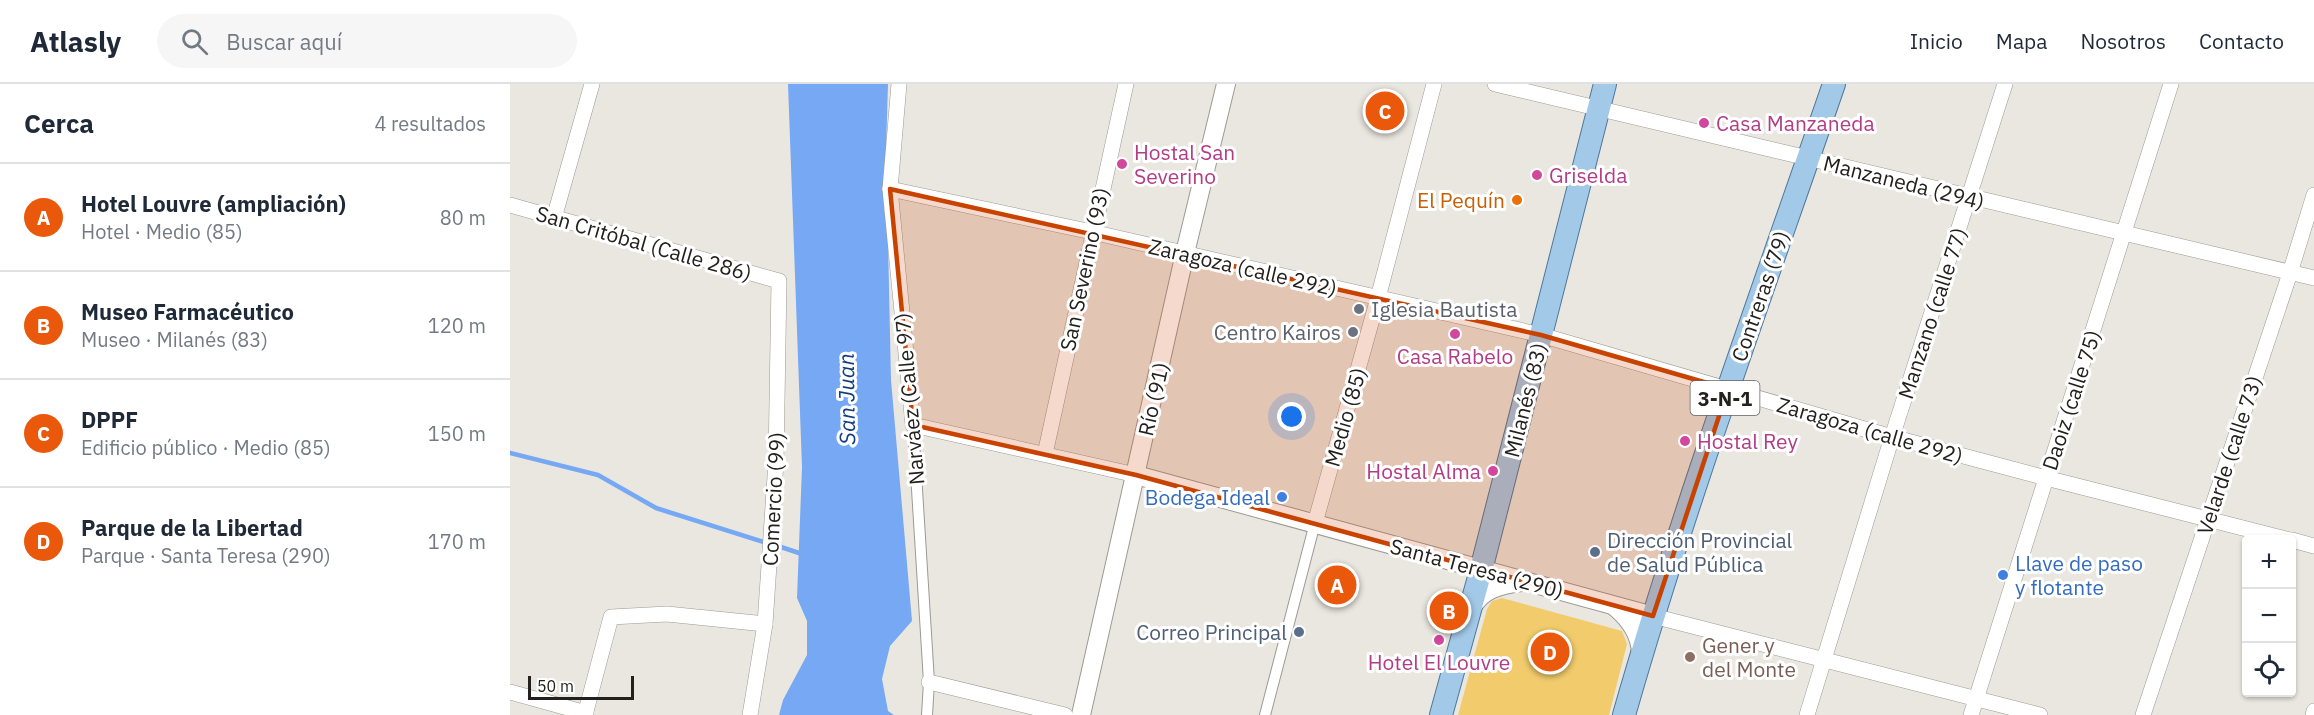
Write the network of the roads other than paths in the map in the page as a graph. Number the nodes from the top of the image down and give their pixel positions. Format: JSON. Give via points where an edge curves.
{"nodes":[{"id":1,"x":592,"y":84,"type":"edge"},
{"id":2,"x":899,"y":84,"type":"edge"},
{"id":3,"x":1126,"y":84,"type":"edge"},
{"id":4,"x":1226,"y":84,"type":"edge"},
{"id":5,"x":1434,"y":84,"type":"edge"},
{"id":6,"x":1495,"y":84,"type":"edge"},
{"id":7,"x":1605,"y":84,"type":"edge"},
{"id":8,"x":1834,"y":84,"type":"edge"},
{"id":9,"x":2005,"y":84,"type":"edge"},
{"id":10,"x":2172,"y":84,"type":"edge"},
{"id":11,"x":1599,"y":110,"type":"junction"},
{"id":12,"x":1808,"y":159,"type":"junction"},
{"id":13,"x":890,"y":189,"type":"junction"},
{"id":14,"x":2314,"y":195,"type":"edge"},
{"id":15,"x":1969,"y":198,"type":"junction"},
{"id":16,"x":510,"y":205,"type":"edge"},
{"id":17,"x":554,"y":218,"type":"junction"},
{"id":18,"x":1092,"y":232,"type":"junction"},
{"id":19,"x":2124,"y":233,"type":"junction"},
{"id":20,"x":1185,"y":253,"type":"junction"},
{"id":21,"x":2290,"y":273,"type":"junction"},
{"id":22,"x":2314,"y":278,"type":"edge"},
{"id":23,"x":779,"y":281,"type":"joint"},
{"id":24,"x":1378,"y":298,"type":"junction"},
{"id":25,"x":1541,"y":335,"type":"junction"},
{"id":26,"x":1728,"y":389,"type":"junction"},
{"id":27,"x":913,"y":425,"type":"junction"},
{"id":28,"x":1892,"y":437,"type":"junction"},
{"id":29,"x":1045,"y":454,"type":"junction"},
{"id":30,"x":1136,"y":475,"type":"junction"},
{"id":31,"x":2046,"y":478,"type":"junction"},
{"id":32,"x":2208,"y":519,"type":"junction"},
{"id":33,"x":1315,"y":522,"type":"junction"},
{"id":34,"x":2270,"y":535,"type":"edge"},
{"id":35,"x":2296,"y":542,"type":"edge"},
{"id":36,"x":2314,"y":546,"type":"edge"},
{"id":37,"x":1481,"y":570,"type":"junction"},
{"id":38,"x":1525,"y":582,"type":"junction"},
{"id":39,"x":1613,"y":605,"type":"junction"},
{"id":40,"x":1469,"y":611,"type":"junction"},
{"id":41,"x":1653,"y":616,"type":"junction"},
{"id":42,"x":765,"y":624,"type":"junction"},
{"id":43,"x":1641,"y":655,"type":"junction"},
{"id":44,"x":1824,"y":658,"type":"junction"},
{"id":45,"x":929,"y":682,"type":"junction"},
{"id":46,"x":510,"y":692,"type":"edge"},
{"id":47,"x":1976,"y":698,"type":"junction"},
{"id":48,"x":2314,"y":711,"type":"edge"},
{"id":49,"x":585,"y":714,"type":"edge"},
{"id":50,"x":750,"y":715,"type":"edge"},
{"id":51,"x":927,"y":715,"type":"edge"},
{"id":52,"x":1065,"y":715,"type":"edge"},
{"id":53,"x":1080,"y":715,"type":"edge"},
{"id":54,"x":1265,"y":715,"type":"edge"},
{"id":55,"x":1442,"y":715,"type":"edge"},
{"id":56,"x":1624,"y":715,"type":"edge"},
{"id":57,"x":1807,"y":715,"type":"edge"},
{"id":58,"x":1971,"y":715,"type":"edge"},
{"id":59,"x":2040,"y":715,"type":"edge"},
{"id":60,"x":2143,"y":715,"type":"edge"},
{"id":61,"x":2313,"y":715,"type":"edge"}],
"edges":[{"from":1,"to":17,"type":"street"},
{"from":2,"to":13,"type":"street","name":"Narváez (Calle 97)"},
{"from":3,"to":18,"type":"street","name":"San Severino (93)"},
{"from":4,"to":20,"type":"street","name":"Río (91)"},
{"from":5,"to":24,"type":"street","name":"Medio (85)"},
{"from":6,"to":11,"type":"street","name":"Manzaneda (294)"},
{"from":7,"to":11,"type":"main road","name":"Milanés (83)"},
{"from":8,"to":12,"type":"main road","name":"Contreras (79)","number":"3-N-1"},
{"from":9,"to":15,"type":"street","name":"Manzano (calle 77)"},
{"from":10,"to":19,"type":"street","name":"Daoiz (calle 75)"},
{"from":11,"to":12,"type":"street","name":"Manzaneda (294)"},
{"from":11,"to":25,"type":"main road","name":"Milanés (83)"},
{"from":12,"to":15,"type":"street","name":"Manzaneda (294)"},
{"from":12,"to":26,"type":"main road","name":"Contreras (79)","number":"3-N-1"},
{"from":13,"to":18,"type":"street","name":"Zaragoza (calle 292)"},
{"from":13,"to":27,"type":"street","name":"Narváez (Calle 97)"},
{"from":14,"to":21,"type":"street","name":"Velarde (calle 73)"},
{"from":15,"to":19,"type":"street","name":"Manzaneda (294)"},
{"from":15,"to":28,"type":"street","name":"Manzano (calle 77)"},
{"from":16,"to":17,"type":"street","name":"San Critóbal (Calle 286)"},
{"from":17,"to":23,"type":"street","name":"San Critóbal (Calle 286)"},
{"from":18,"to":20,"type":"street","name":"Zaragoza (calle 292)"},
{"from":18,"to":29,"type":"street","name":"San Severino (93)"},
{"from":19,"to":21,"type":"street","name":"Manzaneda (294)"},
{"from":19,"to":31,"type":"street","name":"Daoiz (calle 75)"},
{"from":20,"to":24,"type":"street","name":"Zaragoza (calle 292)"},
{"from":20,"to":30,"type":"street","name":"Río (91)"},
{"from":21,"to":22,"type":"street","name":"Manzaneda (294)"},
{"from":21,"to":32,"type":"street","name":"Velarde (calle 73)"},
{"from":23,"to":42,"type":"street","name":"Comercio (99)","via":[[776,462]]},
{"from":24,"to":25,"type":"street","name":"Zaragoza (calle 292)"},
{"from":24,"to":33,"type":"street","name":"Medio (85)"},
{"from":25,"to":26,"type":"street","name":"Zaragoza (calle 292)"},
{"from":25,"to":37,"type":"main road","name":"Milanés (83)"},
{"from":26,"to":28,"type":"street","name":"Zaragoza (calle 292)"},
{"from":26,"to":41,"type":"main road","name":"Contreras (79)","number":"3-N-1"},
{"from":27,"to":29,"type":"street","name":"Santa Teresa (290)"},
{"from":27,"to":45,"type":"street","name":"Narváez (Calle 97)"},
{"from":28,"to":31,"type":"street","name":"Zaragoza (calle 292)"},
{"from":28,"to":44,"type":"street","name":"Manzano (calle 77)"},
{"from":29,"to":30,"type":"street","name":"Santa Teresa (290)"},
{"from":30,"to":33,"type":"street","name":"Santa Teresa (290)"},
{"from":30,"to":53,"type":"street","name":"Río (91)"},
{"from":31,"to":32,"type":"street","name":"Zaragoza (calle 292)"},
{"from":31,"to":47,"type":"street","name":"Daoiz (calle 75)"},
{"from":32,"to":34,"type":"street","name":"Zaragoza (calle 292)"},
{"from":32,"to":60,"type":"street","name":"Velarde (calle 73)"},
{"from":33,"to":37,"type":"street","name":"Santa Teresa (290)"},
{"from":33,"to":54,"type":"street","name":"Medio (85)"},
{"from":35,"to":36,"type":"street","name":"Zaragoza (calle 292)"},
{"from":37,"to":38,"type":"street","name":"Santa Teresa (290)"},
{"from":37,"to":40,"type":"main road","name":"Milanés (83)"},
{"from":38,"to":39,"type":"street","name":"Santa Teresa (290)"},
{"from":38,"to":40,"type":"street","via":[[1487,590]]},
{"from":39,"to":41,"type":"street","name":"Santa Teresa (290)"},
{"from":39,"to":43,"type":"street","via":[[1636,631]]},
{"from":40,"to":55,"type":"main road","name":"Milanés (83)"},
{"from":41,"to":43,"type":"main road","name":"Contreras (79)","number":"3-N-1"},
{"from":41,"to":44,"type":"street","name":"Santa Teresa (290)"},
{"from":42,"to":49,"type":"street","via":[[667,614],[611,617]]},
{"from":42,"to":50,"type":"street","name":"Comercio (99)"},
{"from":43,"to":56,"type":"main road","name":"Contreras (79)","number":"3-N-1"},
{"from":44,"to":47,"type":"street","name":"Santa Teresa (290)"},
{"from":44,"to":57,"type":"street","name":"Manzano (calle 77)"},
{"from":45,"to":51,"type":"street","name":"Narváez (Calle 97)"},
{"from":45,"to":52,"type":"street"},
{"from":46,"to":49,"type":"street"},
{"from":47,"to":58,"type":"street","name":"Daoiz (calle 75)"},
{"from":47,"to":59,"type":"street","name":"Santa Teresa (290)"},
{"from":48,"to":61,"type":"street"}]}
